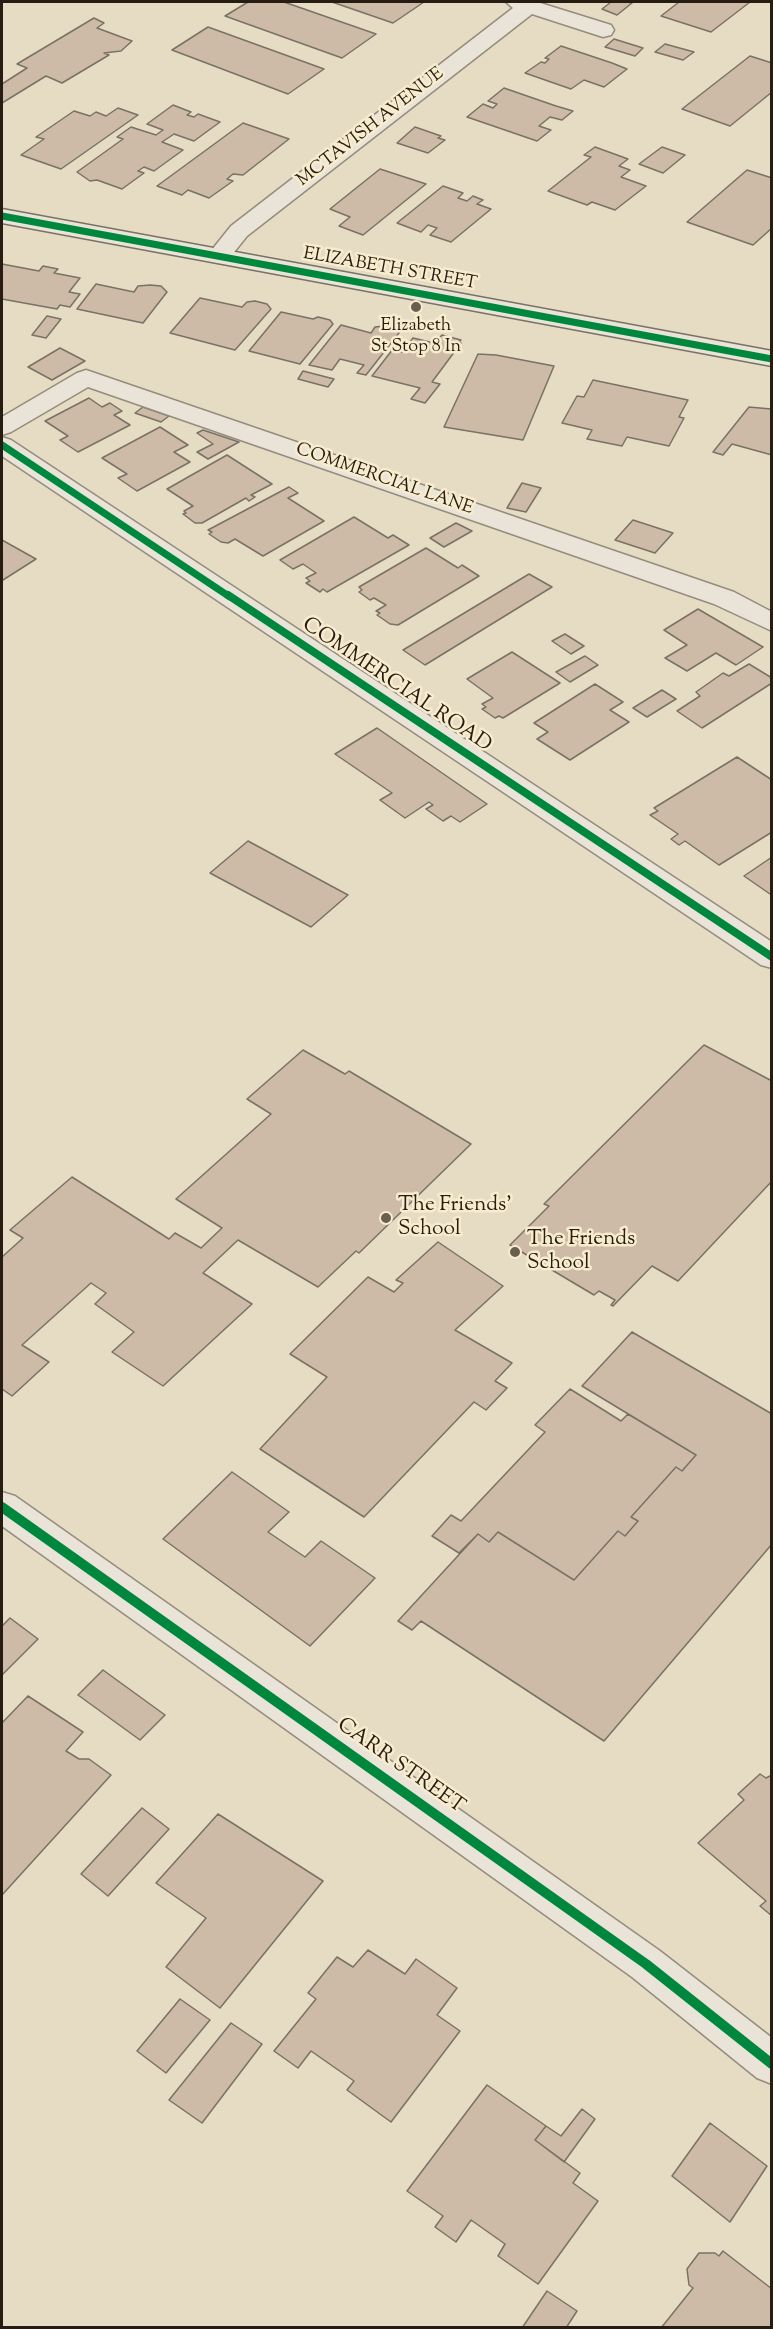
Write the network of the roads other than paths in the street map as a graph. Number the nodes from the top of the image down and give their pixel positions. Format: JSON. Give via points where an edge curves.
{"nodes":[{"id":1,"x":523,"y":4,"type":"edge"},
{"id":2,"x":603,"y":30,"type":"dead end"},
{"id":3,"x":2,"y":216,"type":"edge"},
{"id":4,"x":219,"y":256,"type":"junction"},
{"id":5,"x":771,"y":359,"type":"edge"},
{"id":6,"x":2,"y":428,"type":"edge"},
{"id":7,"x":2,"y":445,"type":"edge"},
{"id":8,"x":771,"y":623,"type":"edge"},
{"id":9,"x":771,"y":957,"type":"edge"},
{"id":10,"x":2,"y":1507,"type":"edge"},
{"id":11,"x":771,"y":2064,"type":"edge"}],
"edges":[{"from":1,"to":2,"type":"street","name":"MCTAVISH AVENUE"},
{"from":1,"to":4,"type":"street","name":"MCTAVISH AVENUE","via":[[238,231]]},
{"from":3,"to":4,"type":"street","name":"ELIZABETH STREET"},
{"from":4,"to":5,"type":"street","name":"ELIZABETH STREET"},
{"from":6,"to":8,"type":"street","name":"COMMERCIAL LANE","via":[[86,378],[724,597]]},
{"from":7,"to":9,"type":"street","name":"COMMERCIAL ROAD"},
{"from":10,"to":11,"type":"street","name":"CARR STREET","via":[[646,1964]]}]}
